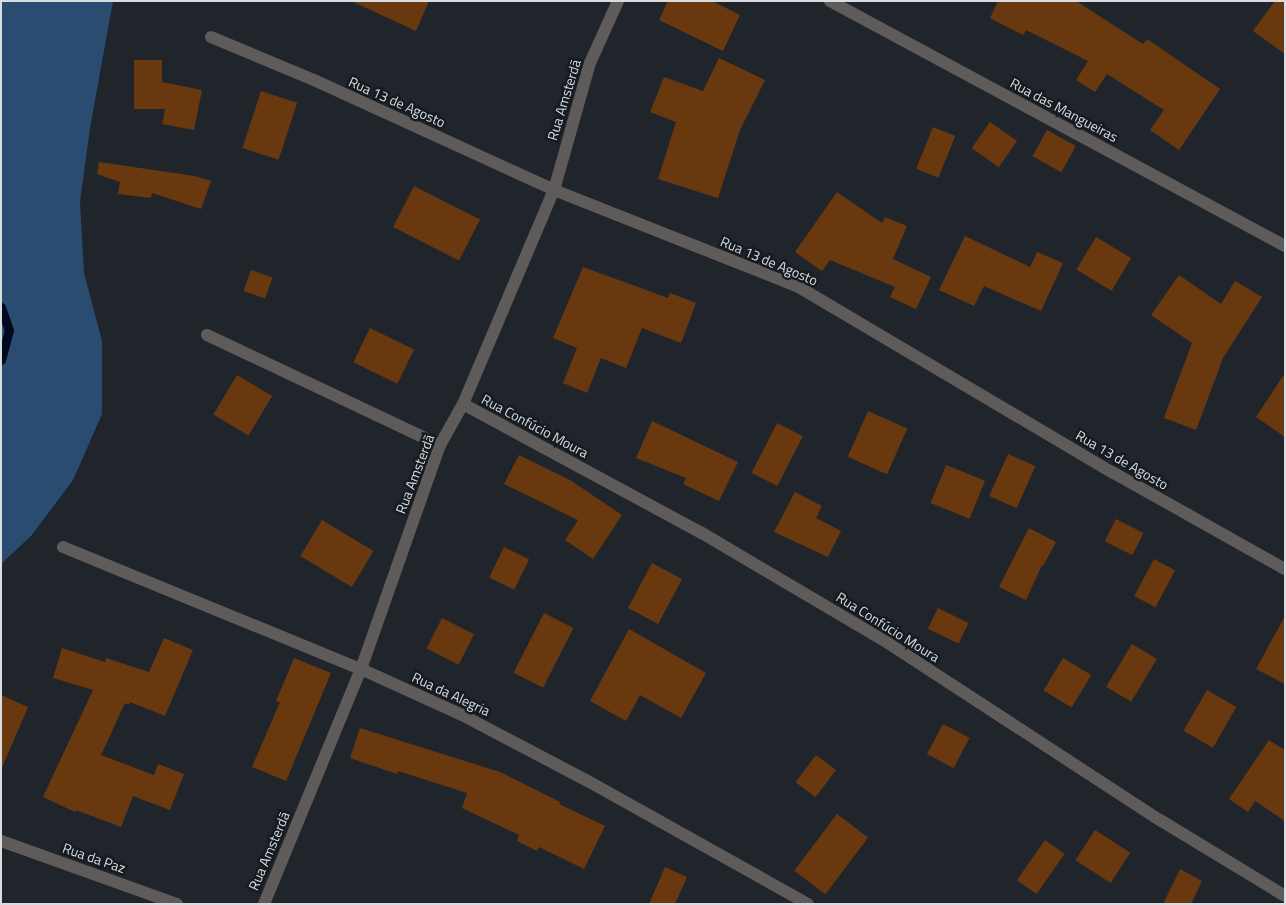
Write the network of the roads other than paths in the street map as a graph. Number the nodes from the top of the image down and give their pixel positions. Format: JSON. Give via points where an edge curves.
{"nodes":[{"id":1,"x":618,"y":1,"type":"edge"},
{"id":2,"x":830,"y":1,"type":"edge"},
{"id":3,"x":212,"y":38,"type":"dead end"},
{"id":4,"x":554,"y":190,"type":"junction"},
{"id":5,"x":1285,"y":246,"type":"edge"},
{"id":6,"x":207,"y":335,"type":"dead end"},
{"id":7,"x":463,"y":404,"type":"junction"},
{"id":8,"x":440,"y":445,"type":"junction"},
{"id":9,"x":64,"y":547,"type":"dead end"},
{"id":10,"x":1285,"y":569,"type":"edge"},
{"id":11,"x":361,"y":669,"type":"junction"},
{"id":12,"x":1,"y":841,"type":"edge"},
{"id":13,"x":1285,"y":896,"type":"edge"},
{"id":14,"x":177,"y":904,"type":"edge"},
{"id":15,"x":264,"y":904,"type":"edge"},
{"id":16,"x":808,"y":904,"type":"edge"}],
"edges":[{"from":1,"to":4,"type":"street","name":"Rua Amsterdã","via":[[590,64]]},
{"from":2,"to":5,"type":"street","name":"Rua das Mangueiras"},
{"from":3,"to":4,"type":"street","name":"Rua 13 de Agosto","via":[[314,80]]},
{"from":4,"to":7,"type":"street","name":"Rua Amsterdã"},
{"from":4,"to":10,"type":"street","name":"Rua 13 de Agosto","via":[[797,286],[1112,472]]},
{"from":6,"to":8,"type":"street"},
{"from":7,"to":8,"type":"street","name":"Rua Amsterdã"},
{"from":7,"to":13,"type":"street","name":"Rua Confúcio Moura","via":[[702,533],[888,643],[1160,820]]},
{"from":8,"to":11,"type":"street","name":"Rua Amsterdã"},
{"from":9,"to":11,"type":"street","name":"Rua da Alegria"},
{"from":11,"to":15,"type":"street","name":"Rua Amsterdã"},
{"from":11,"to":16,"type":"street","name":"Rua da Alegria","via":[[470,719]]},
{"from":12,"to":14,"type":"street","name":"Rua da Paz"}]}
